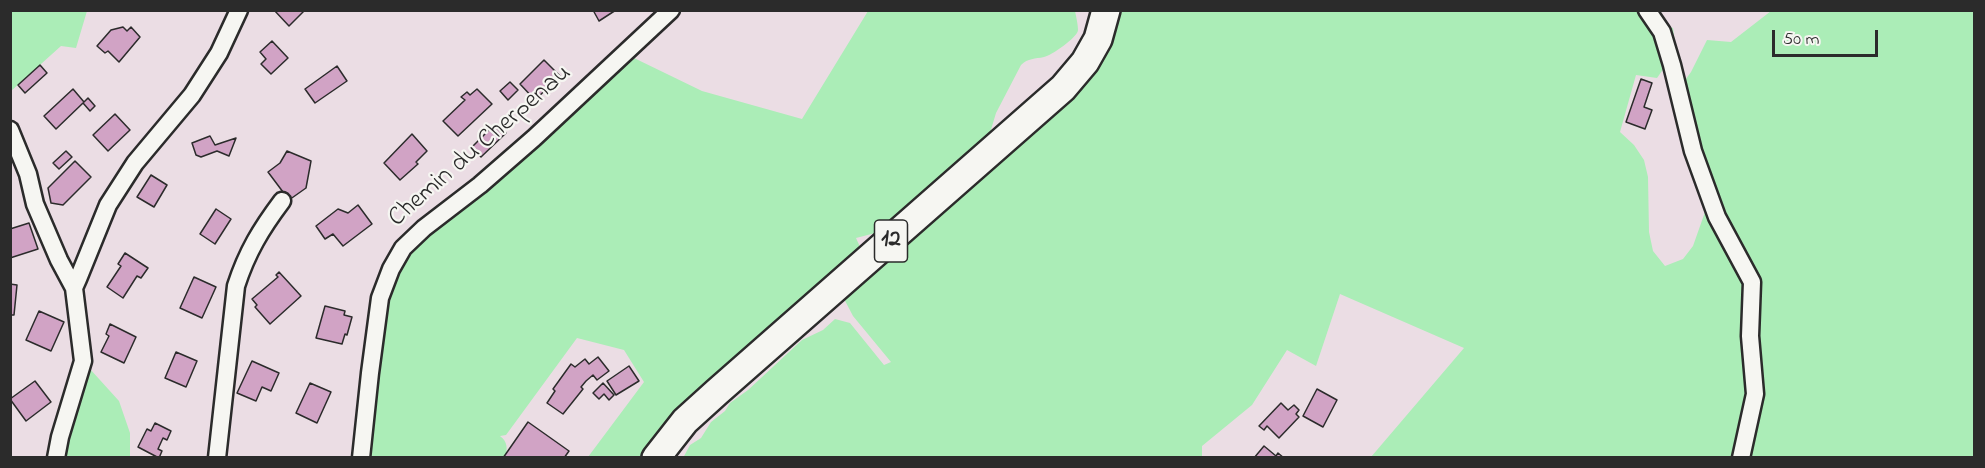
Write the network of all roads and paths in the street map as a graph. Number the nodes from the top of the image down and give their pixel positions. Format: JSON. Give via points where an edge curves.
{"nodes":[{"id":1,"x":239,"y":10,"type":"edge"},
{"id":2,"x":671,"y":10,"type":"edge"},
{"id":3,"x":1106,"y":10,"type":"edge"},
{"id":4,"x":1647,"y":10,"type":"edge"},
{"id":5,"x":10,"y":130,"type":"edge"},
{"id":6,"x":282,"y":201,"type":"dead end"},
{"id":7,"x":74,"y":288,"type":"junction"},
{"id":8,"x":56,"y":458,"type":"edge"},
{"id":9,"x":217,"y":458,"type":"edge"},
{"id":10,"x":361,"y":458,"type":"edge"},
{"id":11,"x":656,"y":458,"type":"edge"},
{"id":12,"x":1741,"y":458,"type":"edge"}],
"edges":[{"from":1,"to":7,"type":"street","via":[[219,53],[192,95],[135,163],[113,198]]},
{"from":2,"to":10,"type":"street","name":"Chemin du Cherpenau","via":[[534,138],[404,248],[380,298]]},
{"from":3,"to":11,"type":"main road","number":"12","via":[[1098,39],[1063,88],[709,400]]},
{"from":4,"to":12,"type":"street","via":[[1662,33],[1693,151],[1717,217],[1752,282],[1750,336],[1755,394]]},
{"from":5,"to":7,"type":"street","via":[[35,204]]},
{"from":6,"to":9,"type":"street","via":[[244,260],[236,286]]},
{"from":7,"to":8,"type":"street","via":[[83,361]]}]}
